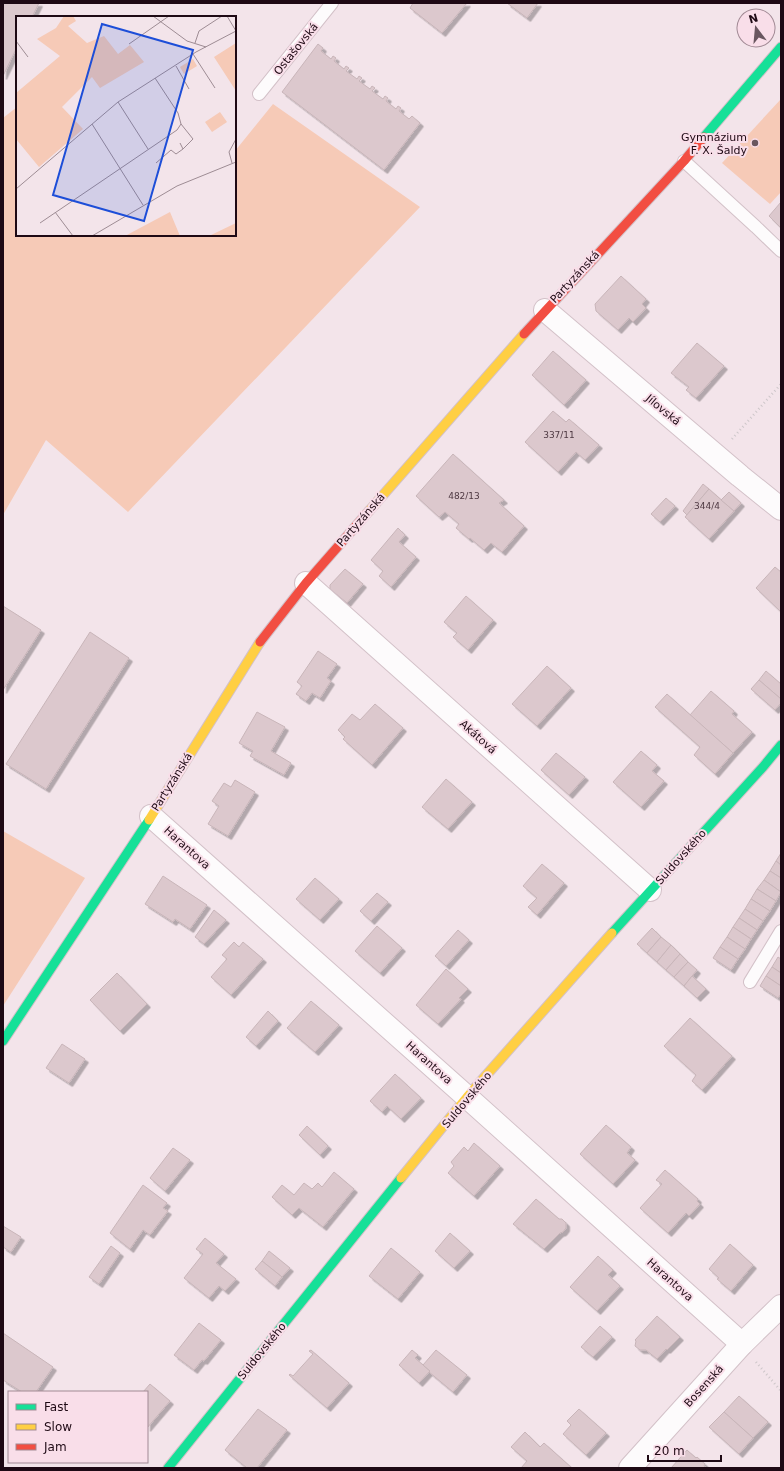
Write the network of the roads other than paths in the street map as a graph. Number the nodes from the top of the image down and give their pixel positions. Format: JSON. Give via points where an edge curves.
{"nodes":[{"id":1,"x":332,"y":3,"type":"edge"},
{"id":2,"x":781,"y":47,"type":"edge"},
{"id":3,"x":259,"y":94,"type":"dead end"},
{"id":4,"x":684,"y":161,"type":"junction"},
{"id":5,"x":781,"y":251,"type":"edge"},
{"id":6,"x":545,"y":310,"type":"junction"},
{"id":7,"x":781,"y":509,"type":"edge"},
{"id":8,"x":306,"y":583,"type":"junction"},
{"id":9,"x":781,"y":745,"type":"edge"},
{"id":10,"x":151,"y":816,"type":"junction"},
{"id":11,"x":650,"y":890,"type":"junction"},
{"id":12,"x":781,"y":931,"type":"edge"},
{"id":13,"x":750,"y":982,"type":"dead end"},
{"id":14,"x":3,"y":1041,"type":"edge"},
{"id":15,"x":467,"y":1097,"type":"junction"},
{"id":16,"x":781,"y":1306,"type":"edge"},
{"id":17,"x":742,"y":1344,"type":"junction"},
{"id":18,"x":168,"y":1468,"type":"edge"},
{"id":19,"x":630,"y":1468,"type":"edge"}],
"edges":[{"from":1,"to":3,"type":"lane","name":"Ostašovská"},
{"from":2,"to":4,"type":"street","name":"Partyzánská"},
{"from":4,"to":5,"type":"lane"},
{"from":4,"to":6,"type":"street","name":"Partyzánská"},
{"from":6,"to":7,"type":"street","name":"Jílovská"},
{"from":6,"to":8,"type":"street","name":"Partyzánská"},
{"from":8,"to":10,"type":"street","name":"Partyzánská","via":[[261,641]]},
{"from":8,"to":11,"type":"street","name":"Akátová"},
{"from":9,"to":11,"type":"street","name":"Suldovského"},
{"from":10,"to":14,"type":"street","name":"Partyzánská"},
{"from":10,"to":15,"type":"street","name":"Harantova"},
{"from":11,"to":15,"type":"street","name":"Suldovského"},
{"from":12,"to":13,"type":"lane"},
{"from":15,"to":17,"type":"street","name":"Harantova"},
{"from":15,"to":18,"type":"street","name":"Suldovského"},
{"from":16,"to":17,"type":"street","name":"Bosenská"},
{"from":17,"to":19,"type":"street","name":"Bosenská"}]}
